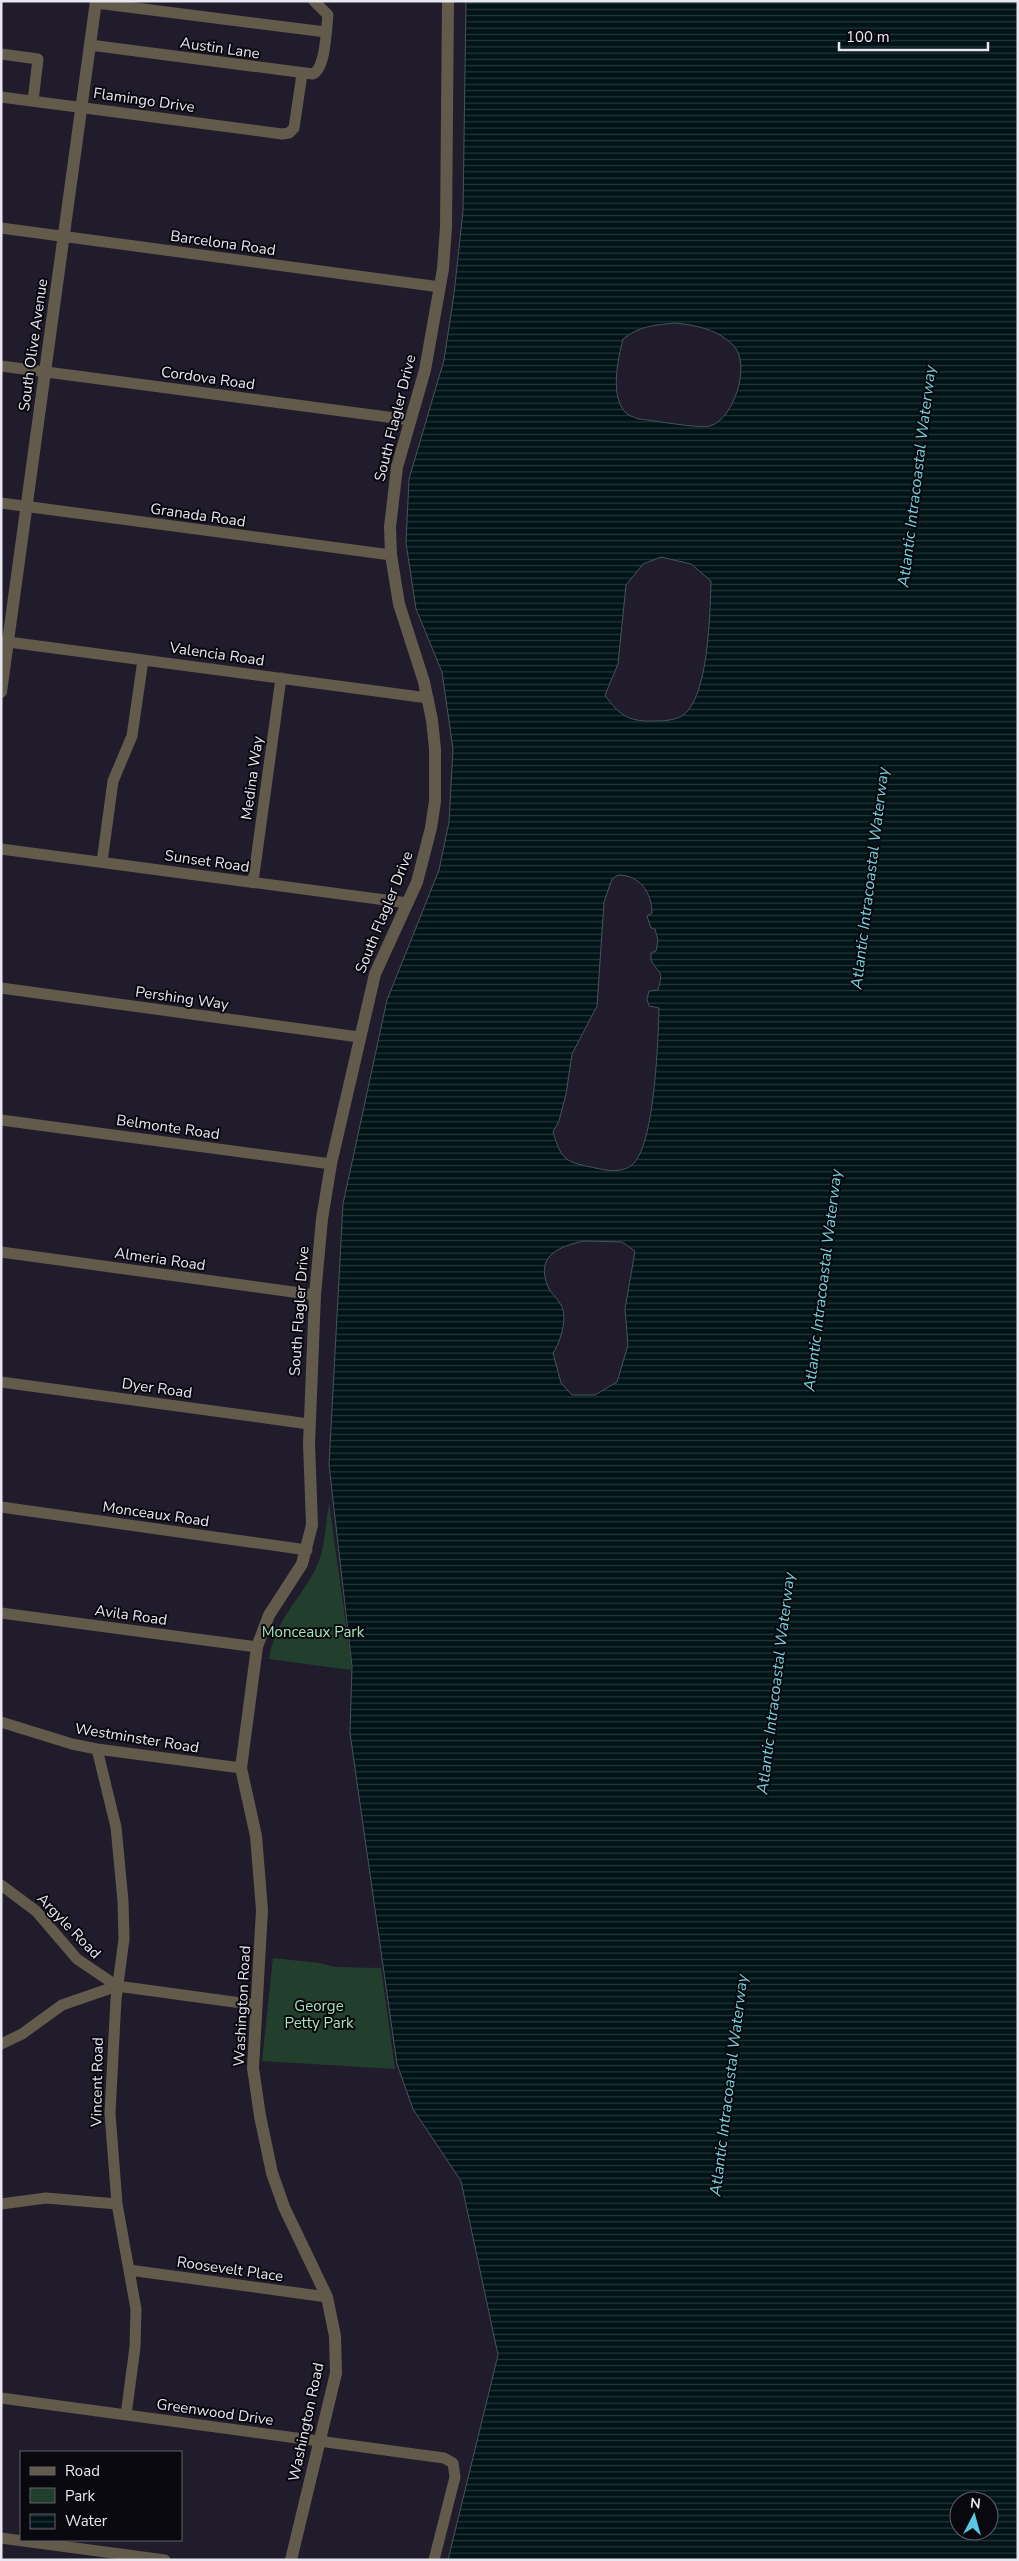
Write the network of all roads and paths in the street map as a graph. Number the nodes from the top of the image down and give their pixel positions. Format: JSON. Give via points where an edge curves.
{"nodes":[{"id":1,"x":314,"y":1,"type":"edge"},
{"id":2,"x":448,"y":1,"type":"edge"},
{"id":3,"x":96,"y":2,"type":"edge"},
{"id":4,"x":326,"y":32,"type":"junction"},
{"id":5,"x":90,"y":45,"type":"junction"},
{"id":6,"x":1,"y":54,"type":"edge"},
{"id":7,"x":302,"y":74,"type":"junction"},
{"id":8,"x":1,"y":96,"type":"edge"},
{"id":9,"x":34,"y":101,"type":"junction"},
{"id":10,"x":82,"y":107,"type":"junction"},
{"id":11,"x":1,"y":228,"type":"edge"},
{"id":12,"x":64,"y":237,"type":"junction"},
{"id":13,"x":440,"y":287,"type":"junction"},
{"id":14,"x":1,"y":366,"type":"edge"},
{"id":15,"x":45,"y":372,"type":"junction"},
{"id":16,"x":410,"y":420,"type":"junction"},
{"id":17,"x":1,"y":503,"type":"edge"},
{"id":18,"x":27,"y":507,"type":"junction"},
{"id":19,"x":392,"y":555,"type":"junction"},
{"id":20,"x":5,"y":641,"type":"edge"},
{"id":21,"x":143,"y":660,"type":"junction"},
{"id":22,"x":281,"y":678,"type":"junction"},
{"id":23,"x":1,"y":692,"type":"edge"},
{"id":24,"x":428,"y":698,"type":"junction"},
{"id":25,"x":1,"y":849,"type":"edge"},
{"id":26,"x":102,"y":862,"type":"junction"},
{"id":27,"x":253,"y":882,"type":"junction"},
{"id":28,"x":408,"y":904,"type":"junction"},
{"id":29,"x":1,"y":988,"type":"edge"},
{"id":30,"x":359,"y":1037,"type":"junction"},
{"id":31,"x":1,"y":1120,"type":"edge"},
{"id":32,"x":331,"y":1164,"type":"junction"},
{"id":33,"x":1,"y":1252,"type":"edge"},
{"id":34,"x":315,"y":1295,"type":"junction"},
{"id":35,"x":1,"y":1382,"type":"edge"},
{"id":36,"x":309,"y":1424,"type":"junction"},
{"id":37,"x":1,"y":1507,"type":"edge"},
{"id":38,"x":307,"y":1550,"type":"junction"},
{"id":39,"x":1,"y":1613,"type":"edge"},
{"id":40,"x":257,"y":1647,"type":"junction"},
{"id":41,"x":1,"y":1722,"type":"edge"},
{"id":42,"x":97,"y":1749,"type":"junction"},
{"id":43,"x":240,"y":1768,"type":"junction"},
{"id":44,"x":1,"y":1885,"type":"edge"},
{"id":45,"x":117,"y":1986,"type":"junction"},
{"id":46,"x":256,"y":2005,"type":"junction"},
{"id":47,"x":1,"y":2044,"type":"edge"},
{"id":48,"x":1,"y":2204,"type":"edge"},
{"id":49,"x":117,"y":2204,"type":"junction"},
{"id":50,"x":129,"y":2270,"type":"junction"},
{"id":51,"x":327,"y":2297,"type":"junction"},
{"id":52,"x":1,"y":2398,"type":"edge"},
{"id":53,"x":126,"y":2415,"type":"junction"},
{"id":54,"x":319,"y":2441,"type":"junction"},
{"id":55,"x":1,"y":2538,"type":"edge"},
{"id":56,"x":20,"y":2541,"type":"edge"},
{"id":57,"x":23,"y":2541,"type":"edge"},
{"id":58,"x":165,"y":2560,"type":"edge"},
{"id":59,"x":291,"y":2560,"type":"edge"},
{"id":60,"x":434,"y":2560,"type":"edge"}],
"edges":[{"from":1,"to":4,"type":"street","via":[[328,15]]},
{"from":2,"to":13,"type":"street","name":"South Flagler Drive","via":[[446,227]]},
{"from":3,"to":4,"type":"street"},
{"from":3,"to":5,"type":"street","name":"South Olive Avenue"},
{"from":4,"to":7,"type":"street","via":[[318,71]]},
{"from":5,"to":7,"type":"street","name":"Austin Lane"},
{"from":5,"to":10,"type":"street","name":"South Olive Avenue"},
{"from":6,"to":9,"type":"street","via":[[38,59]]},
{"from":7,"to":10,"type":"street","name":"Flamingo Drive","via":[[294,128],[289,133]]},
{"from":8,"to":9,"type":"street","name":"Flamingo Drive"},
{"from":9,"to":10,"type":"street","name":"Flamingo Drive"},
{"from":10,"to":12,"type":"street","name":"South Olive Avenue"},
{"from":11,"to":12,"type":"street","name":"Barcelona Road"},
{"from":12,"to":13,"type":"street","name":"Barcelona Road"},
{"from":12,"to":15,"type":"street","name":"South Olive Avenue"},
{"from":13,"to":16,"type":"street","name":"South Flagler Drive","via":[[424,370]]},
{"from":14,"to":15,"type":"street","name":"Cordova Road"},
{"from":15,"to":16,"type":"street","name":"Cordova Road"},
{"from":15,"to":18,"type":"street","name":"South Olive Avenue"},
{"from":16,"to":19,"type":"street","name":"South Flagler Drive","via":[[398,460],[392,497]]},
{"from":17,"to":18,"type":"street","name":"Granada Road"},
{"from":18,"to":19,"type":"street","name":"Granada Road"},
{"from":18,"to":20,"type":"street","name":"South Olive Avenue"},
{"from":19,"to":24,"type":"street","name":"South Flagler Drive","via":[[399,604]]},
{"from":20,"to":21,"type":"street","name":"Valencia Road"},
{"from":20,"to":23,"type":"street","name":"South Olive Avenue"},
{"from":21,"to":22,"type":"street","name":"Valencia Road"},
{"from":21,"to":26,"type":"street","via":[[132,736],[113,781]]},
{"from":22,"to":24,"type":"street","name":"Valencia Road"},
{"from":22,"to":27,"type":"street","name":"Medina Way"},
{"from":24,"to":28,"type":"street","name":"South Flagler Drive","via":[[435,749],[434,801],[425,855]]},
{"from":25,"to":26,"type":"street","name":"Sunset Road"},
{"from":26,"to":27,"type":"street","name":"Sunset Road"},
{"from":27,"to":28,"type":"street","name":"Sunset Road"},
{"from":28,"to":30,"type":"street","name":"South Flagler Drive","via":[[375,974]]},
{"from":29,"to":30,"type":"street","name":"Pershing Way"},
{"from":30,"to":32,"type":"street","name":"South Flagler Drive"},
{"from":31,"to":32,"type":"street","name":"Belmonte Road"},
{"from":32,"to":34,"type":"street","name":"South Flagler Drive"},
{"from":33,"to":34,"type":"street","name":"Almeria Road"},
{"from":34,"to":36,"type":"street","name":"South Flagler Drive"},
{"from":35,"to":36,"type":"street","name":"Dyer Road"},
{"from":36,"to":38,"type":"street","name":"South Flagler Drive","via":[[313,1508]]},
{"from":37,"to":38,"type":"street","name":"Monceaux Road"},
{"from":38,"to":40,"type":"street","name":"South Flagler Drive","via":[[298,1572],[269,1615]]},
{"from":39,"to":40,"type":"street","name":"Avila Road"},
{"from":40,"to":43,"type":"street","name":"Washington Road"},
{"from":41,"to":42,"type":"street","name":"Westminster Road"},
{"from":42,"to":43,"type":"street","name":"Westminster Road"},
{"from":42,"to":45,"type":"street","name":"Vincent Road","via":[[116,1827],[120,1860],[124,1939]]},
{"from":43,"to":46,"type":"street","name":"Washington Road","via":[[256,1836],[262,1910]]},
{"from":44,"to":45,"type":"street","name":"Argyle Road","via":[[36,1912],[77,1959]]},
{"from":45,"to":46,"type":"street"},
{"from":45,"to":47,"type":"street","via":[[62,2005],[22,2034]]},
{"from":45,"to":49,"type":"street","name":"Vincent Road","via":[[110,2070]]},
{"from":46,"to":51,"type":"street","name":"Washington Road","via":[[253,2068],[265,2148],[284,2207]]},
{"from":48,"to":49,"type":"street","via":[[46,2198]]},
{"from":49,"to":50,"type":"street","name":"Vincent Road"},
{"from":50,"to":51,"type":"street","name":"Roosevelt Place"},
{"from":50,"to":53,"type":"street","name":"Vincent Road","via":[[136,2309],[136,2332]]},
{"from":51,"to":54,"type":"street","name":"Washington Road","via":[[335,2336],[336,2373]]},
{"from":52,"to":53,"type":"street","name":"Greenwood Drive"},
{"from":53,"to":54,"type":"street","name":"Greenwood Drive"},
{"from":54,"to":59,"type":"street","name":"Washington Road"},
{"from":54,"to":60,"type":"street","name":"Greenwood Drive","via":[[444,2458],[453,2463],[455,2477]]},
{"from":55,"to":56,"type":"street"},
{"from":57,"to":58,"type":"street"}]}
